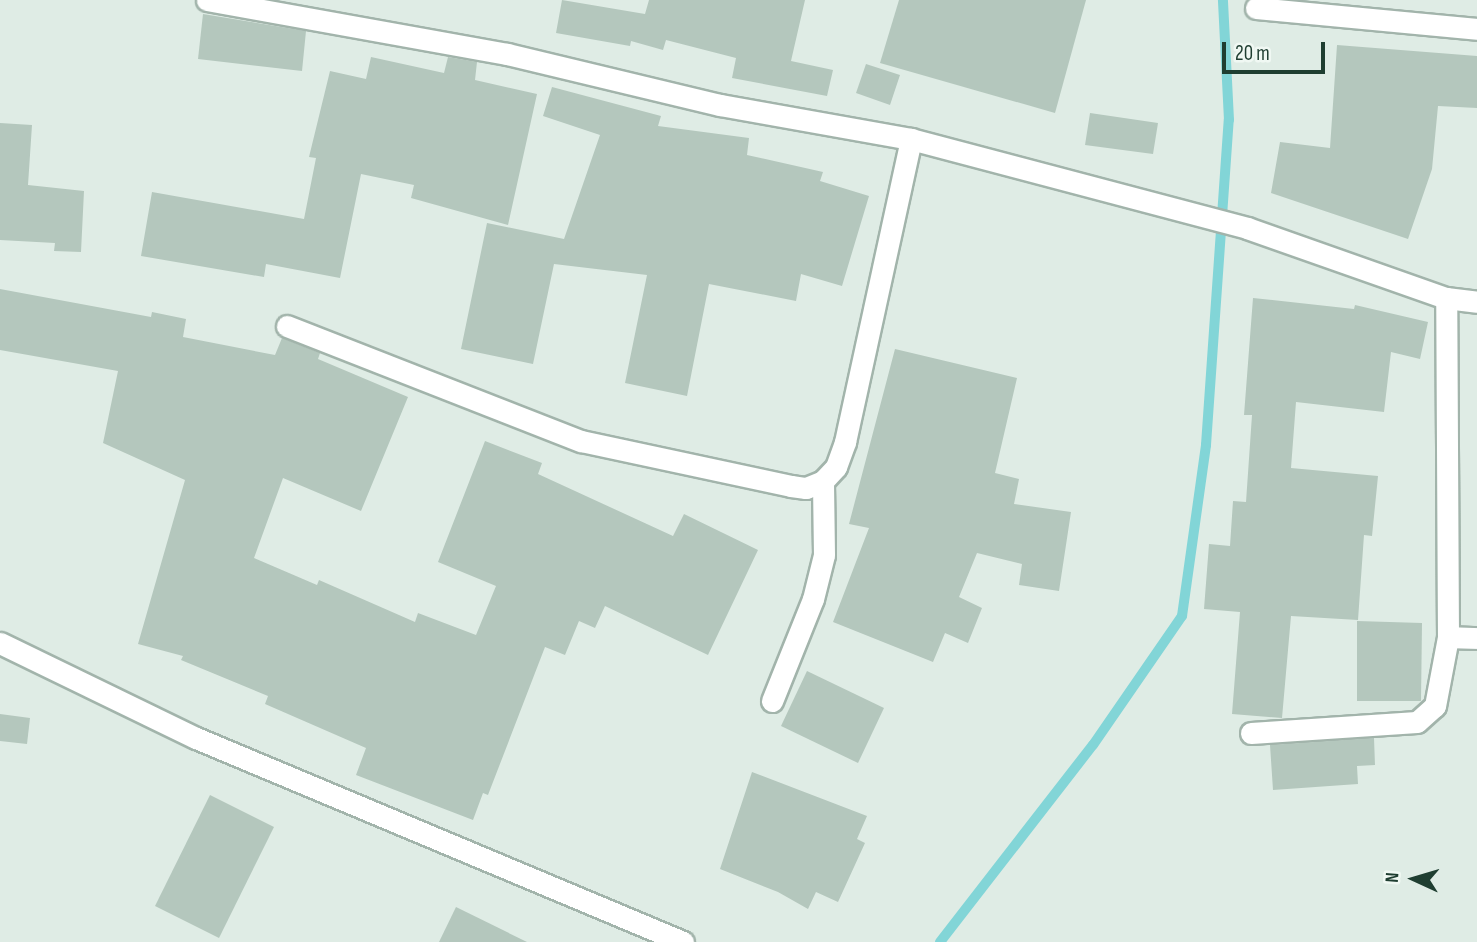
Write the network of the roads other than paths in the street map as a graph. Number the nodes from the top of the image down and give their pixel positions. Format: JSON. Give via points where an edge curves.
{"nodes":[{"id":1,"x":207,"y":0,"type":"edge"},
{"id":2,"x":256,"y":4,"type":"edge"},
{"id":3,"x":1256,"y":8,"type":"dead end"},
{"id":4,"x":1477,"y":29,"type":"edge"},
{"id":5,"x":911,"y":139,"type":"junction"},
{"id":6,"x":1446,"y":298,"type":"junction"},
{"id":7,"x":1477,"y":302,"type":"edge"},
{"id":8,"x":287,"y":326,"type":"dead end"},
{"id":9,"x":823,"y":481,"type":"junction"},
{"id":10,"x":1448,"y":637,"type":"junction"},
{"id":11,"x":1477,"y":638,"type":"edge"},
{"id":12,"x":0,"y":643,"type":"edge"},
{"id":13,"x":772,"y":701,"type":"dead end"},
{"id":14,"x":1251,"y":733,"type":"dead end"},
{"id":15,"x":683,"y":942,"type":"edge"}],
"edges":[{"from":1,"to":2,"type":"street"},
{"from":2,"to":5,"type":"street","via":[[507,54],[720,105]]},
{"from":3,"to":4,"type":"street"},
{"from":5,"to":6,"type":"street","via":[[1247,228]]},
{"from":5,"to":9,"type":"street","via":[[845,442],[836,467]]},
{"from":6,"to":7,"type":"street"},
{"from":6,"to":10,"type":"street"},
{"from":8,"to":9,"type":"street","via":[[581,440],[791,486],[806,488]]},
{"from":9,"to":13,"type":"street","via":[[824,555],[813,599]]},
{"from":10,"to":11,"type":"street"},
{"from":10,"to":14,"type":"street","via":[[1435,706],[1417,722]]},
{"from":12,"to":15,"type":"street","via":[[196,738]]}]}
